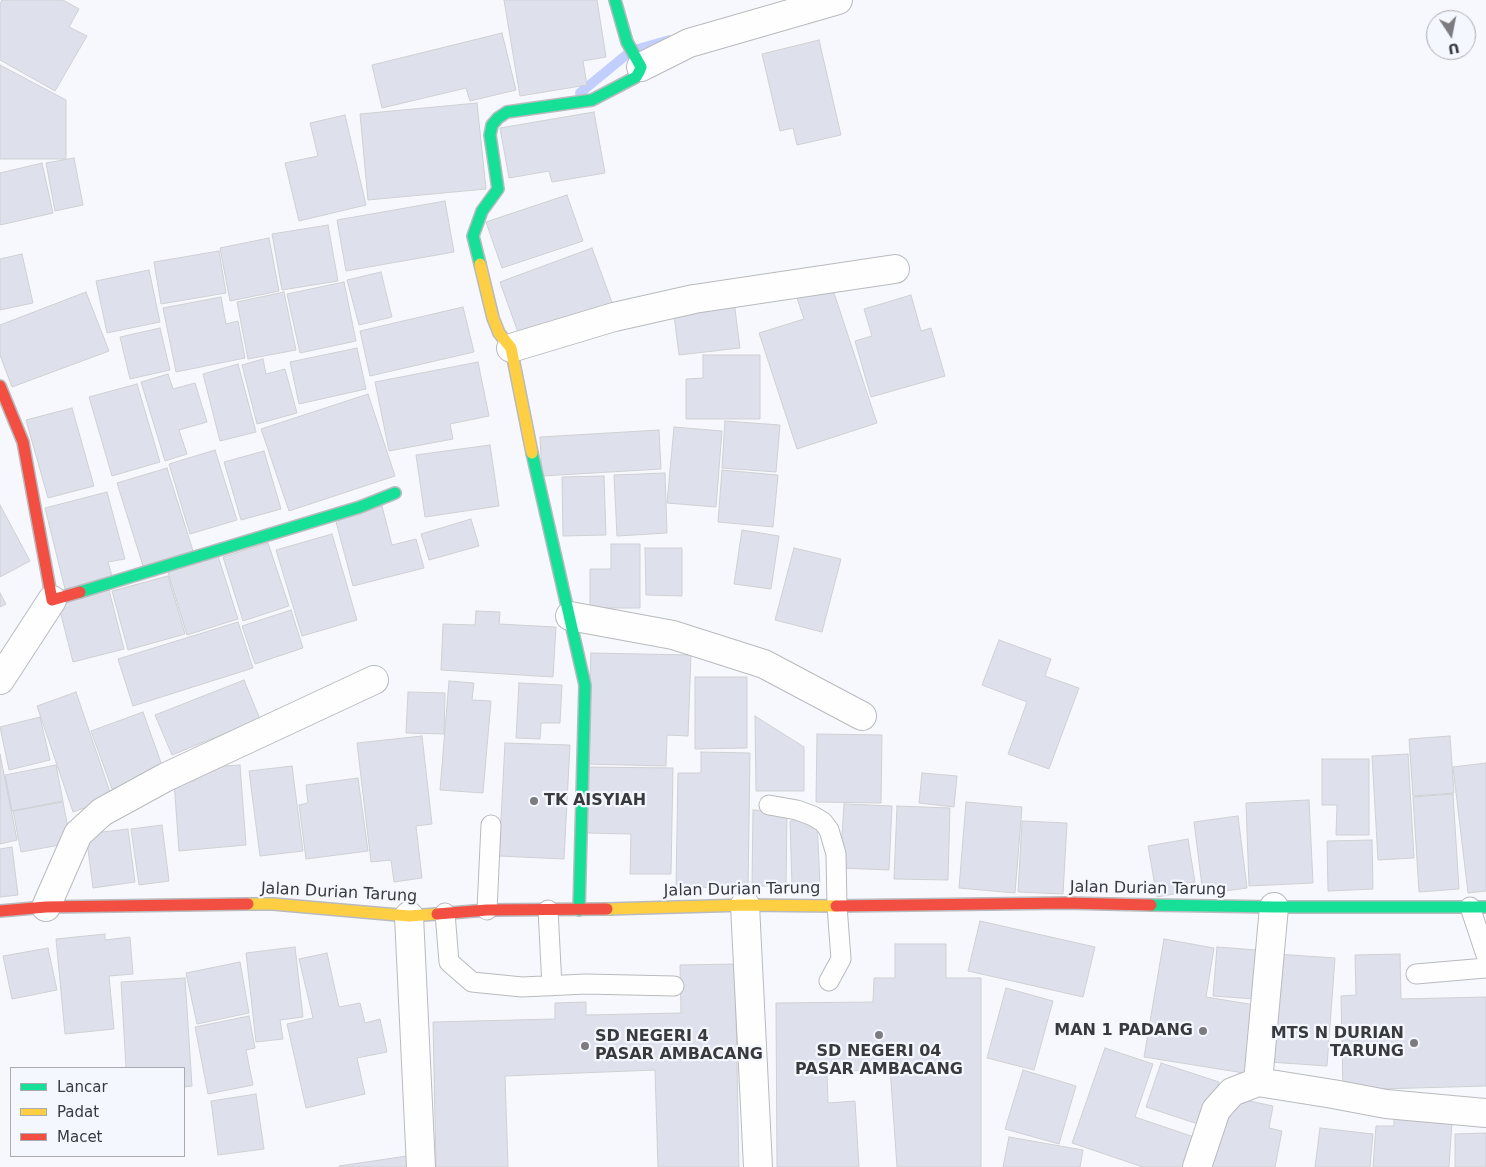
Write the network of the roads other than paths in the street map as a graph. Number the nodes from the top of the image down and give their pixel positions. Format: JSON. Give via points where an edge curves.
{"nodes":[{"id":1,"x":615,"y":0,"type":"edge"},
{"id":2,"x":838,"y":0,"type":"edge"},
{"id":3,"x":639,"y":65,"type":"junction"},
{"id":4,"x":895,"y":269,"type":"dead end"},
{"id":5,"x":511,"y":348,"type":"junction"},
{"id":6,"x":0,"y":386,"type":"edge"},
{"id":7,"x":395,"y":493,"type":"dead end"},
{"id":8,"x":52,"y":600,"type":"junction"},
{"id":9,"x":570,"y":616,"type":"junction"},
{"id":10,"x":0,"y":680,"type":"edge"},
{"id":11,"x":374,"y":680,"type":"dead end"},
{"id":12,"x":862,"y":716,"type":"dead end"},
{"id":13,"x":768,"y":805,"type":"dead end"},
{"id":14,"x":491,"y":825,"type":"dead end"},
{"id":15,"x":745,"y":904,"type":"junction"},
{"id":16,"x":837,"y":906,"type":"junction"},
{"id":17,"x":46,"y":907,"type":"junction"},
{"id":18,"x":1274,"y":907,"type":"junction"},
{"id":19,"x":1478,"y":907,"type":"edge"},
{"id":20,"x":487,"y":910,"type":"junction"},
{"id":21,"x":548,"y":910,"type":"junction"},
{"id":22,"x":579,"y":910,"type":"junction"},
{"id":23,"x":0,"y":911,"type":"edge"},
{"id":24,"x":445,"y":913,"type":"junction"},
{"id":25,"x":409,"y":916,"type":"junction"},
{"id":26,"x":1486,"y":955,"type":"edge"},
{"id":27,"x":1486,"y":968,"type":"edge"},
{"id":28,"x":1416,"y":974,"type":"dead end"},
{"id":29,"x":828,"y":981,"type":"dead end"},
{"id":30,"x":552,"y":986,"type":"junction"},
{"id":31,"x":674,"y":986,"type":"dead end"},
{"id":32,"x":1258,"y":1082,"type":"junction"},
{"id":33,"x":1486,"y":1113,"type":"edge"},
{"id":34,"x":421,"y":1167,"type":"edge"},
{"id":35,"x":758,"y":1167,"type":"edge"},
{"id":36,"x":1197,"y":1167,"type":"edge"}],
"edges":[{"from":1,"to":3,"type":"street"},
{"from":2,"to":3,"type":"street","via":[[689,43]]},
{"from":3,"to":5,"type":"street","via":[[636,77],[592,100],[507,112],[492,125],[490,135],[498,189],[482,212],[473,236],[493,318],[499,333]]},
{"from":4,"to":5,"type":"street","via":[[694,299],[614,317]]},
{"from":5,"to":9,"type":"street"},
{"from":6,"to":8,"type":"street","via":[[23,442]]},
{"from":7,"to":8,"type":"street","via":[[360,507]]},
{"from":8,"to":10,"type":"street"},
{"from":9,"to":12,"type":"street","via":[[673,635],[764,664]]},
{"from":9,"to":22,"type":"street","via":[[585,685]]},
{"from":11,"to":17,"type":"street","via":[[166,777],[102,812],[78,834]]},
{"from":13,"to":16,"type":"lane","via":[[813,816],[829,830],[836,854]]},
{"from":14,"to":20,"type":"lane"},
{"from":15,"to":16,"type":"street","name":"Jalan Durian Tarung"},
{"from":15,"to":22,"type":"street","name":"Jalan Durian Tarung"},
{"from":15,"to":35,"type":"street"},
{"from":16,"to":18,"type":"street","name":"Jalan Durian Tarung","via":[[1065,903]]},
{"from":16,"to":29,"type":"lane","via":[[840,959]]},
{"from":17,"to":23,"type":"street","name":"Jalan Durian Tarung"},
{"from":17,"to":25,"type":"street","name":"Jalan Durian Tarung","via":[[273,904]]},
{"from":18,"to":19,"type":"street","name":"Jalan Durian Tarung"},
{"from":18,"to":32,"type":"street"},
{"from":19,"to":26,"type":"lane"},
{"from":20,"to":21,"type":"street","name":"Jalan Durian Tarung"},
{"from":20,"to":24,"type":"street","name":"Jalan Durian Tarung"},
{"from":21,"to":22,"type":"street","name":"Jalan Durian Tarung"},
{"from":21,"to":30,"type":"lane"},
{"from":24,"to":25,"type":"street","name":"Jalan Durian Tarung"},
{"from":24,"to":30,"type":"lane","via":[[449,962],[472,982]]},
{"from":25,"to":34,"type":"street"},
{"from":27,"to":28,"type":"lane"},
{"from":30,"to":31,"type":"lane"},
{"from":32,"to":33,"type":"street","via":[[1386,1104]]},
{"from":32,"to":36,"type":"street","via":[[1232,1092],[1216,1110]]}]}
